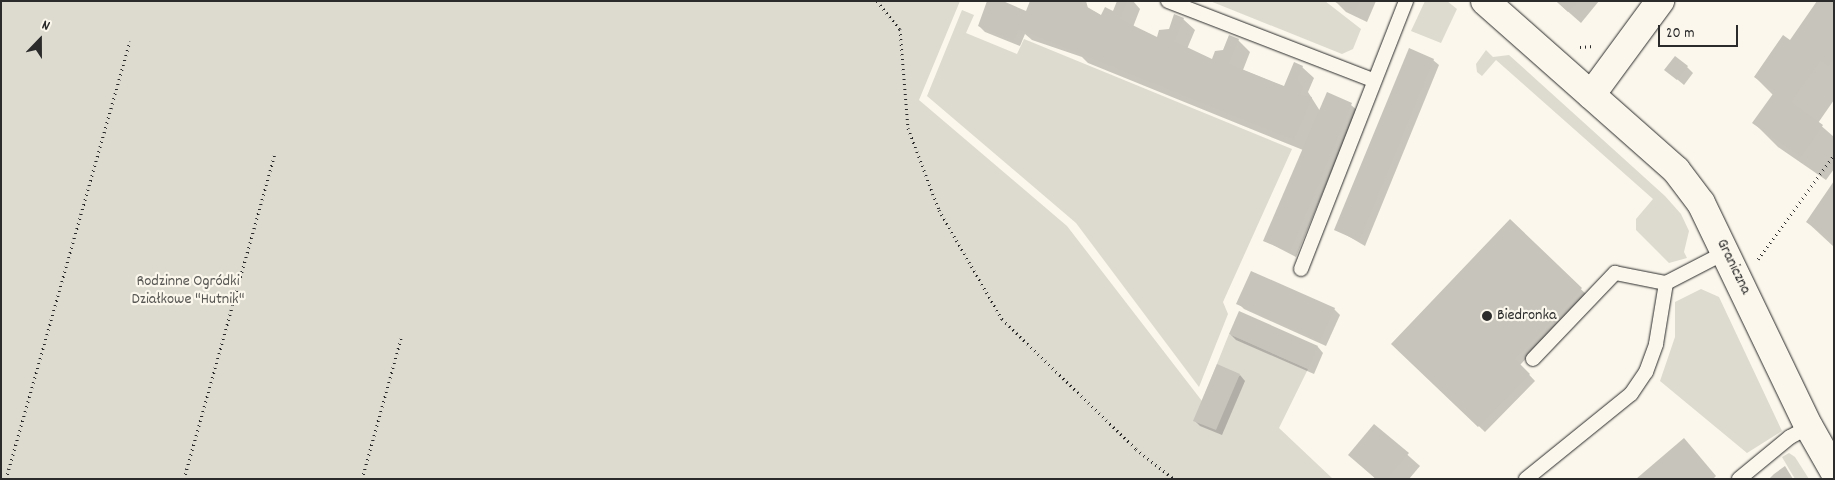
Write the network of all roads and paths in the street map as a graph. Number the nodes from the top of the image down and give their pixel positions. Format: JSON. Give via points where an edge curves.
{"nodes":[{"id":1,"x":877,"y":1,"type":"edge"},
{"id":2,"x":1168,"y":1,"type":"edge"},
{"id":3,"x":1406,"y":1,"type":"edge"},
{"id":4,"x":1485,"y":1,"type":"edge"},
{"id":5,"x":1660,"y":1,"type":"edge"},
{"id":6,"x":130,"y":41,"type":"dead end"},
{"id":7,"x":1373,"y":80,"type":"junction"},
{"id":8,"x":1591,"y":95,"type":"junction"},
{"id":9,"x":275,"y":152,"type":"dead end"},
{"id":10,"x":1834,"y":155,"type":"edge"},
{"id":11,"x":1726,"y":252,"type":"junction"},
{"id":12,"x":1301,"y":270,"type":"dead end"},
{"id":13,"x":1741,"y":282,"type":"junction"},
{"id":14,"x":1666,"y":283,"type":"junction"},
{"id":15,"x":401,"y":338,"type":"dead end"},
{"id":16,"x":1533,"y":359,"type":"dead end"},
{"id":17,"x":1809,"y":427,"type":"junction"},
{"id":18,"x":1834,"y":471,"type":"edge"},
{"id":19,"x":6,"y":479,"type":"edge"},
{"id":20,"x":184,"y":479,"type":"edge"},
{"id":21,"x":362,"y":479,"type":"edge"},
{"id":22,"x":1174,"y":479,"type":"edge"},
{"id":23,"x":1526,"y":479,"type":"edge"},
{"id":24,"x":1739,"y":479,"type":"edge"}],
"edges":[{"from":1,"to":22,"type":"path","via":[[900,29],[908,128],[939,210],[1002,319],[1136,449]]},
{"from":2,"to":7,"type":"lane"},
{"from":3,"to":7,"type":"lane"},
{"from":4,"to":8,"type":"street","name":"Graniczna"},
{"from":5,"to":8,"type":"street"},
{"from":6,"to":19,"type":"path"},
{"from":7,"to":12,"type":"lane","via":[[1370,98]]},
{"from":8,"to":11,"type":"street","name":"Graniczna","via":[[1676,170],[1701,203]]},
{"from":9,"to":20,"type":"path"},
{"from":10,"to":13,"type":"path"},
{"from":11,"to":13,"type":"street","name":"Graniczna"},
{"from":11,"to":14,"type":"lane"},
{"from":13,"to":17,"type":"street","name":"Graniczna"},
{"from":14,"to":16,"type":"lane","via":[[1615,273]]},
{"from":14,"to":23,"type":"lane","via":[[1656,344],[1646,372],[1632,394]]},
{"from":15,"to":21,"type":"path"},
{"from":17,"to":18,"type":"street","name":"Graniczna"},
{"from":17,"to":24,"type":"lane","via":[[1790,437]]}]}
